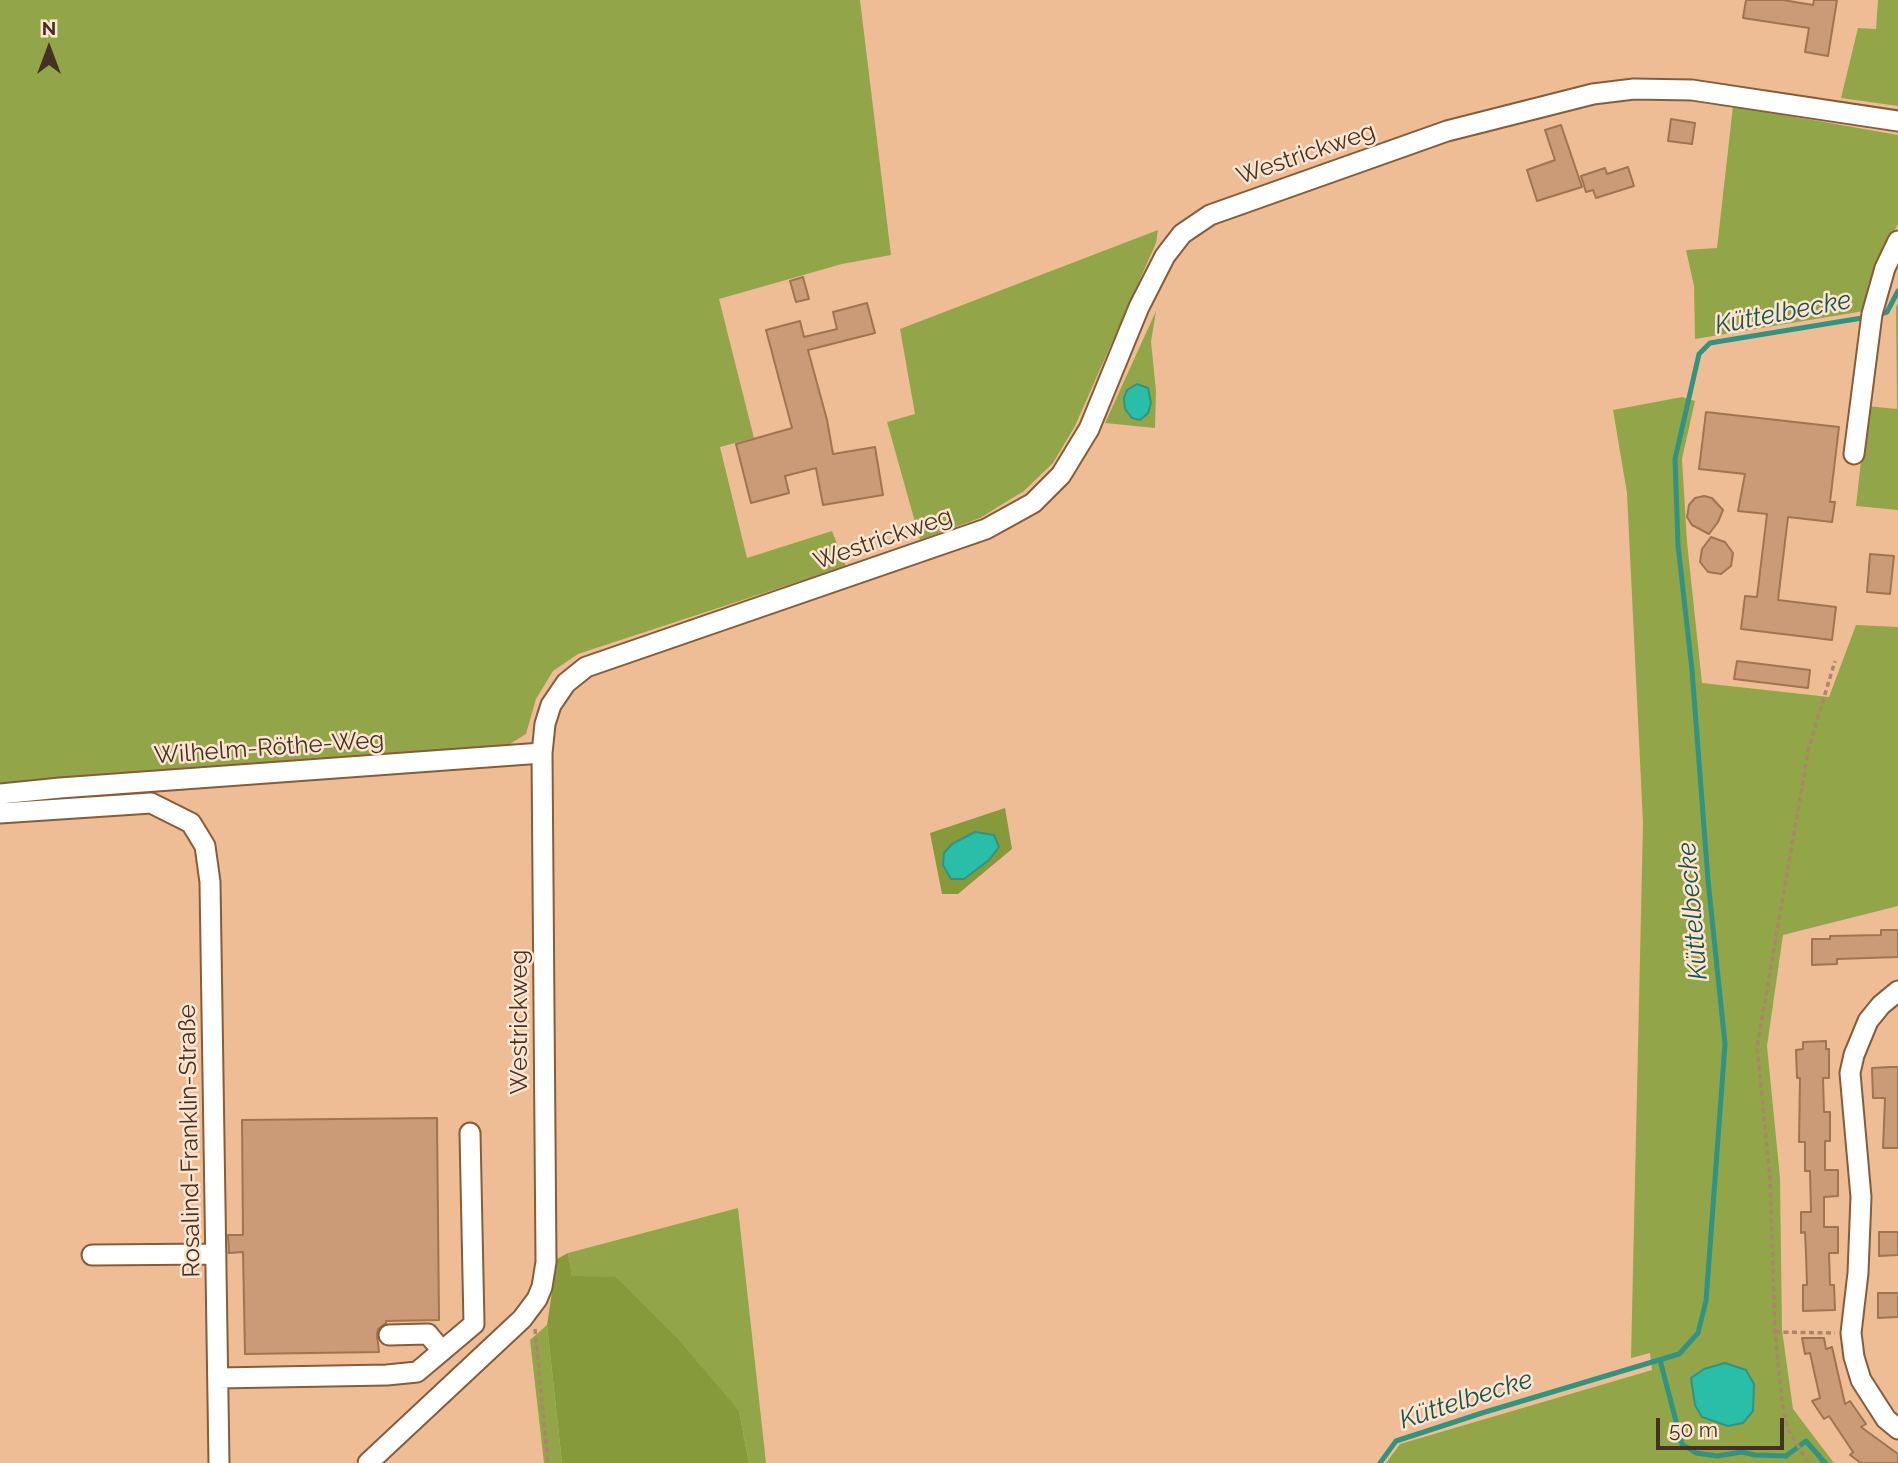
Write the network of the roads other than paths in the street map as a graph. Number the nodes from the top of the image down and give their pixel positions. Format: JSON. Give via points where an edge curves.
{"nodes":[{"id":1,"x":1898,"y":121,"type":"edge"},
{"id":2,"x":1898,"y":241,"type":"edge"},
{"id":3,"x":1854,"y":454,"type":"dead end"},
{"id":4,"x":542,"y":753,"type":"junction"},
{"id":5,"x":0,"y":794,"type":"edge"},
{"id":6,"x":0,"y":813,"type":"edge"},
{"id":7,"x":1898,"y":991,"type":"edge"},
{"id":8,"x":470,"y":1133,"type":"dead end"},
{"id":9,"x":216,"y":1254,"type":"junction"},
{"id":10,"x":92,"y":1255,"type":"dead end"},
{"id":11,"x":389,"y":1335,"type":"dead end"},
{"id":12,"x":442,"y":1351,"type":"junction"},
{"id":13,"x":218,"y":1378,"type":"junction"},
{"id":14,"x":1898,"y":1429,"type":"edge"},
{"id":15,"x":219,"y":1463,"type":"edge"},
{"id":16,"x":368,"y":1463,"type":"edge"}],
"edges":[{"from":1,"to":4,"type":"street","name":"Westrickweg","via":[[1692,90],[1593,94],[1447,131],[1210,215],[1182,234],[1165,256],[1089,429],[1061,475],[1033,503],[986,529],[916,555],[586,667],[566,683],[551,705]]},
{"from":2,"to":3,"type":"street","via":[[1872,314]]},
{"from":4,"to":5,"type":"street","name":"Wilhelm-Röthe-Weg"},
{"from":4,"to":16,"type":"street","name":"Westrickweg","via":[[546,1262],[542,1287],[529,1311]]},
{"from":6,"to":9,"type":"street","name":"Rosalind-Franklin-Straße","via":[[151,803],[191,822],[205,846],[210,881]]},
{"from":7,"to":14,"type":"street","via":[[1868,1021],[1850,1073],[1861,1197],[1851,1333],[1854,1357],[1861,1380],[1886,1419]]},
{"from":8,"to":12,"type":"street","via":[[474,1324]]},
{"from":9,"to":10,"type":"street"},
{"from":9,"to":13,"type":"street","name":"Rosalind-Franklin-Straße"},
{"from":11,"to":12,"type":"street","via":[[428,1334]]},
{"from":12,"to":13,"type":"street","via":[[417,1372]]},
{"from":13,"to":15,"type":"street","name":"Rosalind-Franklin-Straße"}]}
